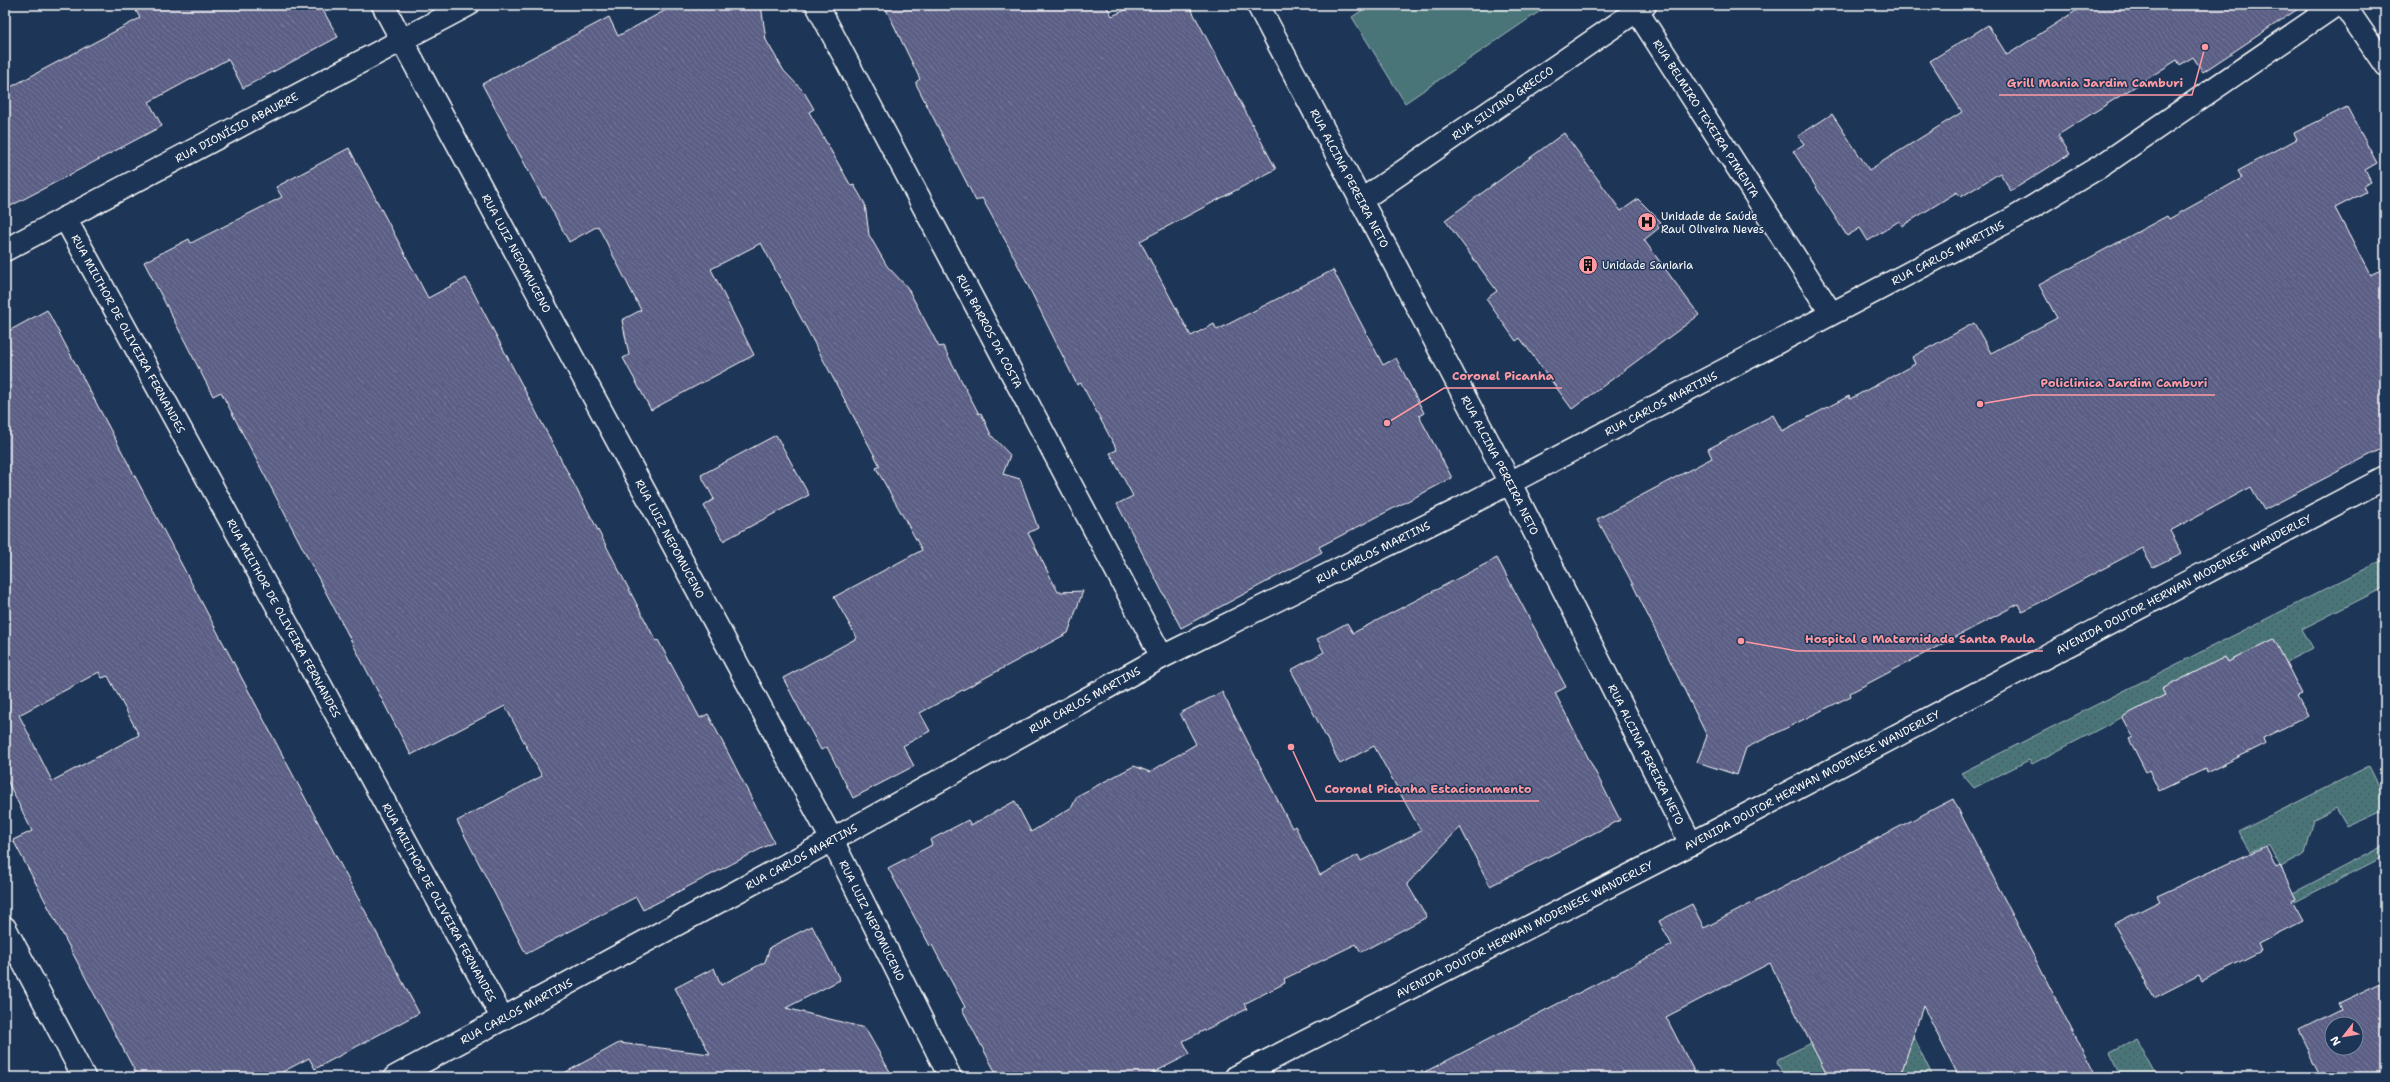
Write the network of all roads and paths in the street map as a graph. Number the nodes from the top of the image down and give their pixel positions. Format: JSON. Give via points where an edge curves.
{"nodes":[{"id":1,"x":383,"y":5,"type":"edge"},
{"id":2,"x":468,"y":5,"type":"edge"},
{"id":3,"x":818,"y":5,"type":"edge"},
{"id":4,"x":1258,"y":5,"type":"edge"},
{"id":5,"x":2336,"y":5,"type":"edge"},
{"id":6,"x":2344,"y":5,"type":"edge"},
{"id":7,"x":1638,"y":7,"type":"edge"},
{"id":8,"x":400,"y":40,"type":"junction"},
{"id":9,"x":2385,"y":65,"type":"edge"},
{"id":10,"x":1360,"y":201,"type":"junction"},
{"id":11,"x":65,"y":218,"type":"junction"},
{"id":12,"x":5,"y":250,"type":"edge"},
{"id":13,"x":1831,"y":312,"type":"junction"},
{"id":14,"x":2385,"y":478,"type":"edge"},
{"id":15,"x":1509,"y":481,"type":"junction"},
{"id":16,"x":1162,"y":657,"type":"junction"},
{"id":17,"x":832,"y":840,"type":"junction"},
{"id":18,"x":1690,"y":844,"type":"junction"},
{"id":19,"x":5,"y":928,"type":"edge"},
{"id":20,"x":502,"y":1019,"type":"junction"},
{"id":21,"x":84,"y":1077,"type":"edge"},
{"id":22,"x":395,"y":1077,"type":"edge"},
{"id":23,"x":950,"y":1077,"type":"edge"},
{"id":24,"x":1236,"y":1077,"type":"edge"}],
"edges":[{"from":1,"to":8,"type":"street","name":"RUA LUIZ NEPOMUCENO"},
{"from":2,"to":8,"type":"street","name":"RUA DIONÍSIO ABAURRE"},
{"from":3,"to":16,"type":"street","name":"RUA BARROS DA COSTA"},
{"from":4,"to":10,"type":"street","name":"RUA ALCINA PEREIRA NETO"},
{"from":5,"to":13,"type":"street","name":"RUA CARLOS MARTINS","via":[[2059,192],[2014,218]]},
{"from":6,"to":9,"type":"street"},
{"from":7,"to":10,"type":"street","name":"RUA SILVINO GRECCO"},
{"from":7,"to":13,"type":"street","name":"RUA BELMIRO TEXEIRA PIMENTA"},
{"from":8,"to":11,"type":"street","name":"RUA DIONÍSIO ABAURRE"},
{"from":8,"to":17,"type":"street","name":"RUA LUIZ NEPOMUCENO"},
{"from":10,"to":15,"type":"street","name":"RUA ALCINA PEREIRA NETO"},
{"from":11,"to":12,"type":"street","name":"RUA DIONÍSIO ABAURRE"},
{"from":11,"to":20,"type":"street","name":"RUA MILTHOR DE OLIVEIRA FERNANDES"},
{"from":13,"to":15,"type":"street","name":"RUA CARLOS MARTINS"},
{"from":14,"to":18,"type":"street","name":"AVENIDA DOUTOR HERWAN MODENESE WANDERLEY"},
{"from":15,"to":16,"type":"street","name":"RUA CARLOS MARTINS","via":[[1458,510]]},
{"from":15,"to":18,"type":"street","name":"RUA ALCINA PEREIRA NETO"},
{"from":16,"to":17,"type":"street","name":"RUA CARLOS MARTINS"},
{"from":17,"to":20,"type":"street","name":"RUA CARLOS MARTINS"},
{"from":17,"to":23,"type":"street","name":"RUA LUIZ NEPOMUCENO"},
{"from":18,"to":24,"type":"street","name":"AVENIDA DOUTOR HERWAN MODENESE WANDERLEY"},
{"from":19,"to":21,"type":"street"},
{"from":20,"to":22,"type":"street","name":"RUA CARLOS MARTINS"}]}
